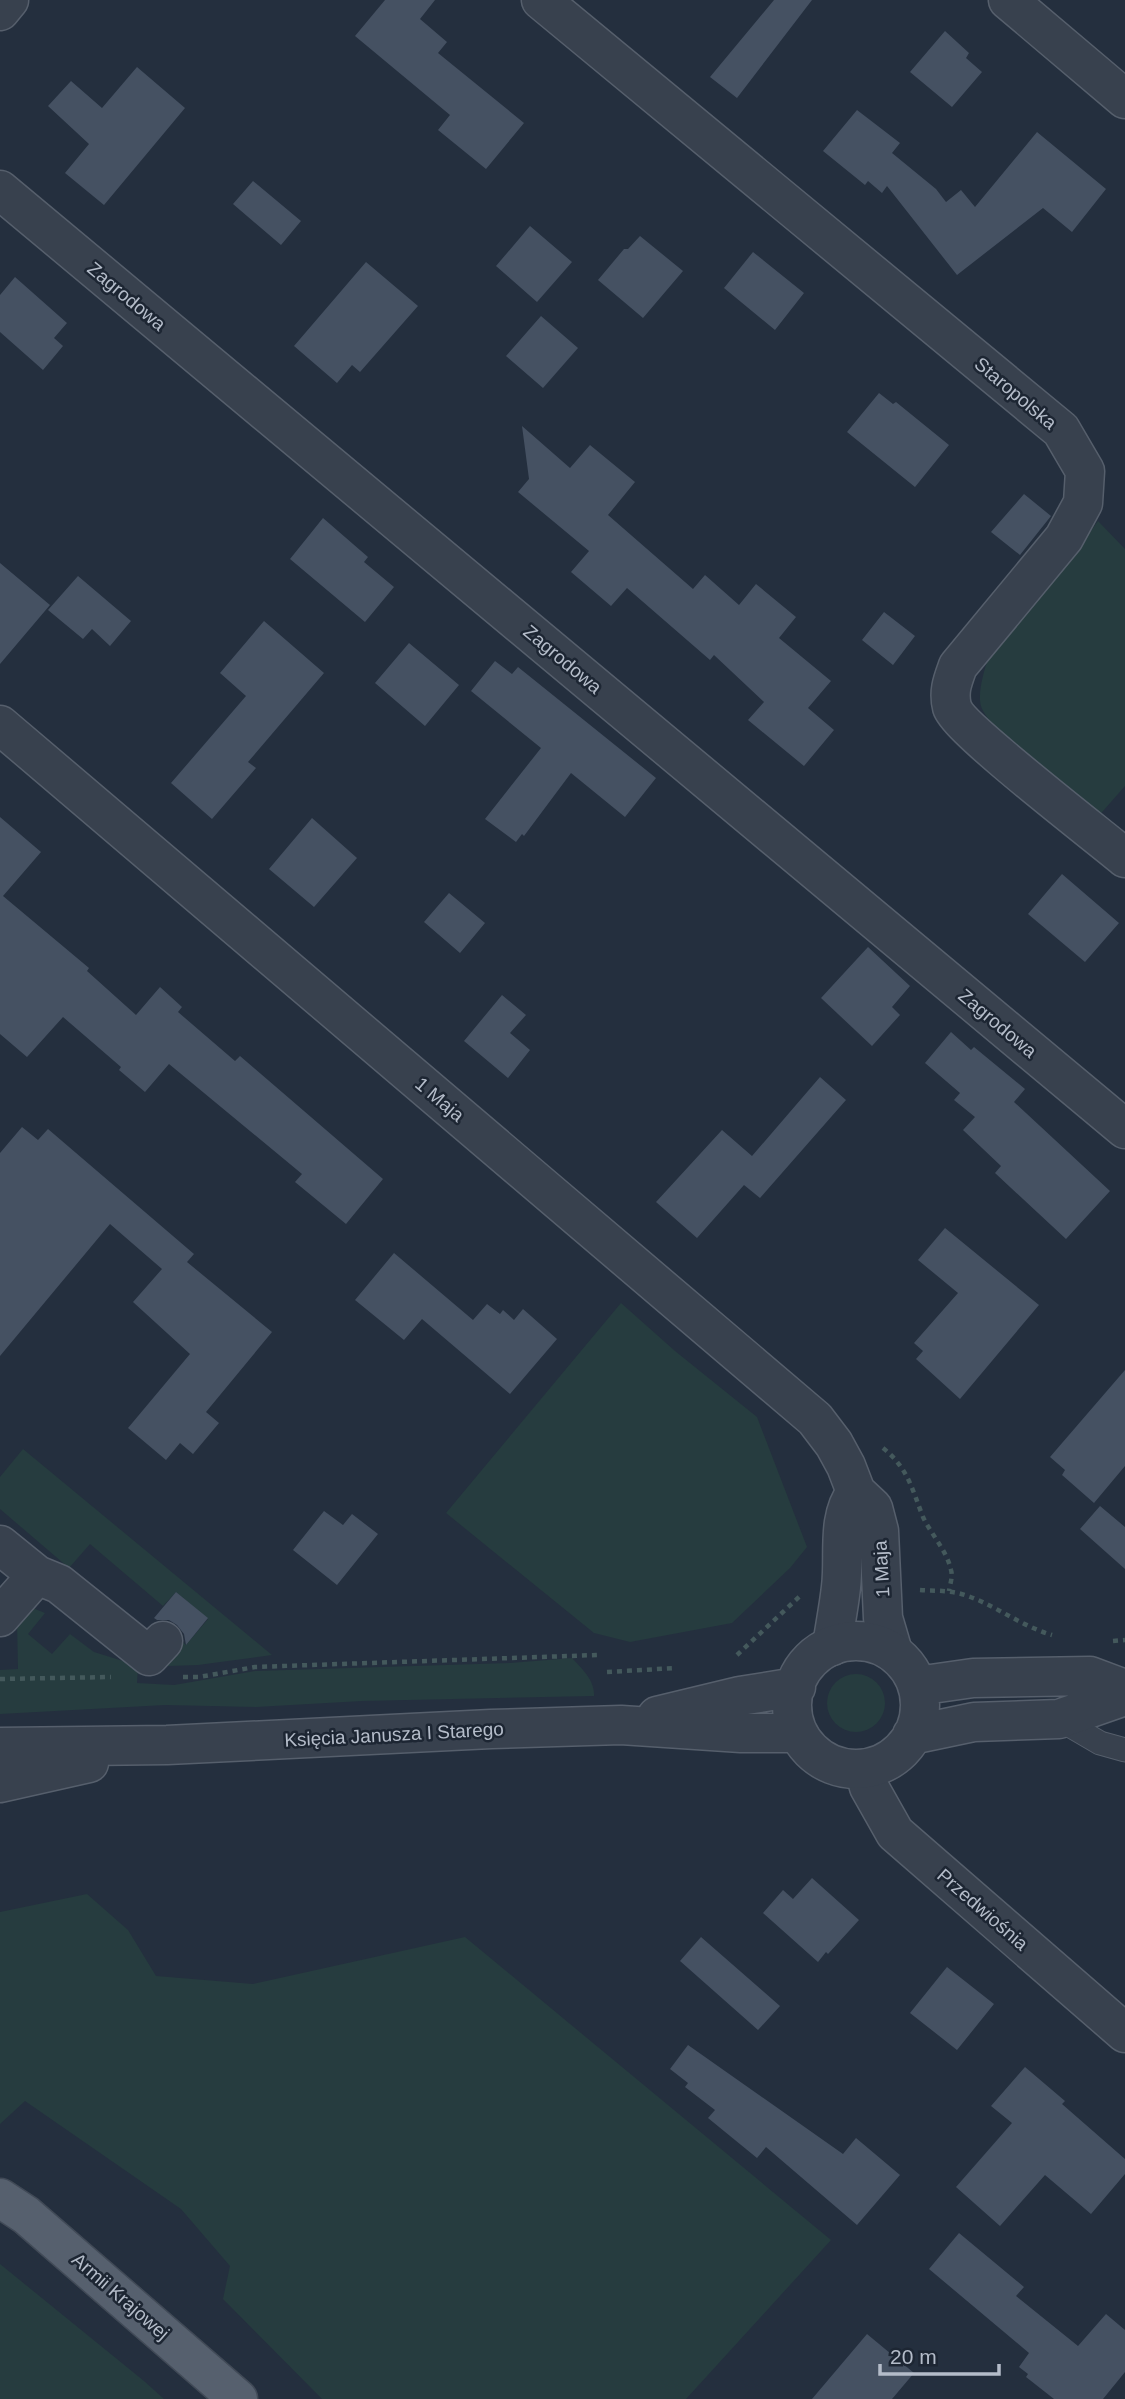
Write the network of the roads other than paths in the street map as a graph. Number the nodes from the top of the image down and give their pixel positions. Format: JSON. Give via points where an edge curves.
{"nodes":[{"id":1,"x":9,"y":0,"type":"edge"},
{"id":2,"x":541,"y":0,"type":"edge"},
{"id":3,"x":1008,"y":0,"type":"edge"},
{"id":4,"x":0,"y":11,"type":"edge"},
{"id":5,"x":1125,"y":99,"type":"edge"},
{"id":6,"x":0,"y":190,"type":"edge"},
{"id":7,"x":0,"y":725,"type":"edge"},
{"id":8,"x":1125,"y":858,"type":"edge"},
{"id":9,"x":1125,"y":1129,"type":"edge"},
{"id":10,"x":856,"y":1492,"type":"junction"},
{"id":11,"x":0,"y":1545,"type":"edge"},
{"id":12,"x":37,"y":1575,"type":"junction"},
{"id":13,"x":0,"y":1617,"type":"edge"},
{"id":14,"x":163,"y":1641,"type":"dead end"},
{"id":15,"x":832,"y":1646,"type":"junction"},
{"id":16,"x":893,"y":1652,"type":"junction"},
{"id":17,"x":917,"y":1686,"type":"junction"},
{"id":18,"x":796,"y":1687,"type":"junction"},
{"id":19,"x":1125,"y":1689,"type":"edge"},
{"id":20,"x":1125,"y":1696,"type":"edge"},
{"id":21,"x":1059,"y":1718,"type":"junction"},
{"id":22,"x":621,"y":1725,"type":"junction"},
{"id":23,"x":798,"y":1733,"type":"junction"},
{"id":24,"x":912,"y":1735,"type":"junction"},
{"id":25,"x":167,"y":1745,"type":"junction"},
{"id":26,"x":0,"y":1747,"type":"edge"},
{"id":27,"x":1125,"y":1750,"type":"edge"},
{"id":28,"x":864,"y":1769,"type":"junction"},
{"id":29,"x":0,"y":1783,"type":"edge"},
{"id":30,"x":1125,"y":2033,"type":"edge"},
{"id":31,"x":0,"y":2198,"type":"edge"},
{"id":32,"x":238,"y":2399,"type":"edge"}],
"edges":[{"from":1,"to":4,"type":"street"},
{"from":2,"to":8,"type":"street","name":"Staropolska","via":[[1061,430],[1085,471],[1083,503],[1064,538],[958,666],[950,686],[953,709],[978,737]]},
{"from":3,"to":5,"type":"street"},
{"from":6,"to":9,"type":"street","name":"Zagrodowa"},
{"from":7,"to":10,"type":"street","name":"1 Maja","via":[[815,1419],[834,1444]]},
{"from":10,"to":15,"type":"street","name":"1 Maja","via":[[843,1519],[842,1585]]},
{"from":10,"to":16,"type":"street","name":"1 Maja","via":[[873,1508],[879,1531],[883,1618]]},
{"from":11,"to":12,"type":"street"},
{"from":12,"to":13,"type":"street"},
{"from":12,"to":14,"type":"street","via":[[60,1584],[149,1656]]},
{"from":15,"to":16,"type":"street","via":[[853,1641]]},
{"from":15,"to":18,"type":"street","via":[[814,1656]]},
{"from":16,"to":17,"type":"street","via":[[908,1667]]},
{"from":17,"to":19,"type":"street","via":[[973,1678],[1090,1676]]},
{"from":17,"to":24,"type":"street","via":[[920,1707]]},
{"from":18,"to":22,"type":"street","name":"Księcia Janusza I Starego"},
{"from":18,"to":23,"type":"street","via":[[793,1714]]},
{"from":20,"to":21,"type":"street"},
{"from":21,"to":24,"type":"street","via":[[974,1722]]},
{"from":21,"to":27,"type":"lane","via":[[1100,1743]]},
{"from":22,"to":23,"type":"street","name":"Księcia Janusza I Starego"},
{"from":22,"to":25,"type":"street","name":"Księcia Janusza I Starego"},
{"from":23,"to":28,"type":"street","via":[[825,1761]]},
{"from":24,"to":28,"type":"street","via":[[897,1755]]},
{"from":25,"to":26,"type":"street","name":"Księcia Janusza I Starego"},
{"from":25,"to":29,"type":"street","name":"Księcia Janusza I Starego"},
{"from":28,"to":30,"type":"street","name":"Przedwiośnia","via":[[895,1833]]},
{"from":31,"to":32,"type":"main road","name":"Armii Krajowej","via":[[26,2215]]}]}
